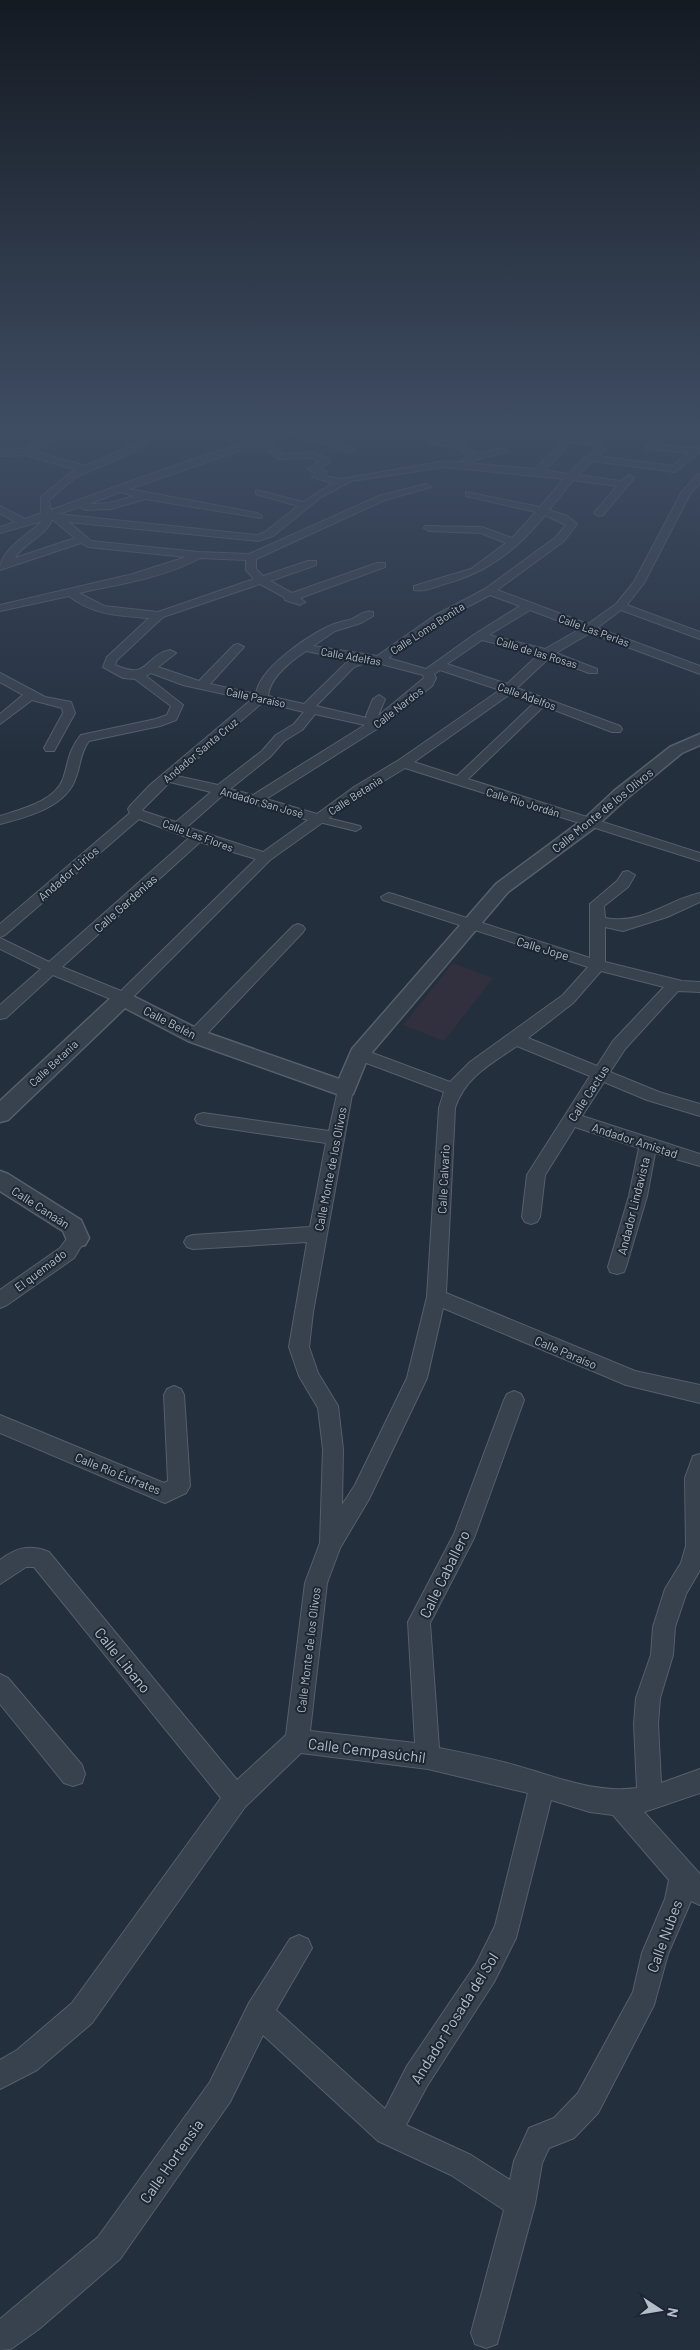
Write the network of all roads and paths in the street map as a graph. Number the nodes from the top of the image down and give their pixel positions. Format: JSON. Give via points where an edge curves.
{"nodes":[{"id":1,"x":28,"y":538,"type":"edge"},
{"id":2,"x":294,"y":538,"type":"edge"},
{"id":3,"x":502,"y":538,"type":"edge"},
{"id":4,"x":518,"y":538,"type":"edge"},
{"id":5,"x":561,"y":538,"type":"edge"},
{"id":6,"x":663,"y":538,"type":"edge"},
{"id":7,"x":82,"y":539,"type":"joint"},
{"id":8,"x":514,"y":542,"type":"junction"},
{"id":9,"x":198,"y":555,"type":"junction"},
{"id":10,"x":251,"y":557,"type":"junction"},
{"id":11,"x":312,"y":563,"type":"dead end"},
{"id":12,"x":381,"y":565,"type":"dead end"},
{"id":13,"x":4,"y":566,"type":"edge"},
{"id":14,"x":260,"y":580,"type":"junction"},
{"id":15,"x":418,"y":588,"type":"dead end"},
{"id":16,"x":489,"y":591,"type":"junction"},
{"id":17,"x":71,"y":592,"type":"junction"},
{"id":18,"x":289,"y":598,"type":"junction"},
{"id":19,"x":304,"y":604,"type":"dead end"},
{"id":20,"x":529,"y":606,"type":"junction"},
{"id":21,"x":620,"y":606,"type":"junction"},
{"id":22,"x":0,"y":608,"type":"edge"},
{"id":23,"x":369,"y":614,"type":"dead end"},
{"id":24,"x":159,"y":615,"type":"junction"},
{"id":25,"x":588,"y":629,"type":"junction"},
{"id":26,"x":479,"y":636,"type":"junction"},
{"id":27,"x":700,"y":636,"type":"edge"},
{"id":28,"x":238,"y":647,"type":"dead end"},
{"id":29,"x":304,"y":647,"type":"junction"},
{"id":30,"x":170,"y":653,"type":"dead end"},
{"id":31,"x":547,"y":653,"type":"junction"},
{"id":32,"x":373,"y":659,"type":"junction"},
{"id":33,"x":150,"y":668,"type":"junction"},
{"id":34,"x":432,"y":669,"type":"junction"},
{"id":35,"x":700,"y":670,"type":"edge"},
{"id":36,"x":593,"y":671,"type":"dead end"},
{"id":37,"x":138,"y":675,"type":"junction"},
{"id":38,"x":0,"y":677,"type":"edge"},
{"id":39,"x":203,"y":684,"type":"junction"},
{"id":40,"x":509,"y":689,"type":"junction"},
{"id":41,"x":31,"y":695,"type":"junction"},
{"id":42,"x":262,"y":697,"type":"junction"},
{"id":43,"x":379,"y":700,"type":"dead end"},
{"id":44,"x":544,"y":701,"type":"junction"},
{"id":45,"x":310,"y":708,"type":"junction"},
{"id":46,"x":0,"y":720,"type":"edge"},
{"id":47,"x":376,"y":724,"type":"junction"},
{"id":48,"x":616,"y":729,"type":"dead end"},
{"id":49,"x":700,"y":739,"type":"edge"},
{"id":50,"x":50,"y":748,"type":"dead end"},
{"id":51,"x":404,"y":763,"type":"junction"},
{"id":52,"x":168,"y":778,"type":"junction"},
{"id":53,"x":459,"y":781,"type":"junction"},
{"id":54,"x":221,"y":790,"type":"junction"},
{"id":55,"x":255,"y":800,"type":"junction"},
{"id":56,"x":136,"y":812,"type":"junction"},
{"id":57,"x":319,"y":819,"type":"junction"},
{"id":58,"x":0,"y":820,"type":"edge"},
{"id":59,"x":591,"y":822,"type":"junction"},
{"id":60,"x":178,"y":828,"type":"junction"},
{"id":61,"x":356,"y":828,"type":"dead end"},
{"id":62,"x":198,"y":837,"type":"junction"},
{"id":63,"x":265,"y":857,"type":"junction"},
{"id":64,"x":700,"y":857,"type":"edge"},
{"id":65,"x":628,"y":875,"type":"dead end"},
{"id":66,"x":388,"y":897,"type":"dead end"},
{"id":67,"x":700,"y":897,"type":"edge"},
{"id":68,"x":597,"y":921,"type":"junction"},
{"id":69,"x":471,"y":926,"type":"junction"},
{"id":70,"x":298,"y":929,"type":"dead end"},
{"id":71,"x":0,"y":932,"type":"edge"},
{"id":72,"x":0,"y":942,"type":"edge"},
{"id":73,"x":598,"y":965,"type":"junction"},
{"id":74,"x":52,"y":969,"type":"junction"},
{"id":75,"x":675,"y":985,"type":"junction"},
{"id":76,"x":699,"y":990,"type":"edge"},
{"id":77,"x":123,"y":998,"type":"junction"},
{"id":78,"x":0,"y":1014,"type":"edge"},
{"id":79,"x":195,"y":1036,"type":"junction"},
{"id":80,"x":516,"y":1039,"type":"junction"},
{"id":81,"x":359,"y":1054,"type":"junction"},
{"id":82,"x":600,"y":1074,"type":"junction"},
{"id":83,"x":345,"y":1089,"type":"junction"},
{"id":84,"x":453,"y":1089,"type":"junction"},
{"id":85,"x":700,"y":1110,"type":"edge"},
{"id":86,"x":0,"y":1114,"type":"edge"},
{"id":87,"x":203,"y":1119,"type":"dead end"},
{"id":88,"x":571,"y":1119,"type":"junction"},
{"id":89,"x":336,"y":1138,"type":"junction"},
{"id":90,"x":648,"y":1145,"type":"junction"},
{"id":91,"x":700,"y":1160,"type":"edge"},
{"id":92,"x":0,"y":1180,"type":"edge"},
{"id":93,"x":531,"y":1217,"type":"dead end"},
{"id":94,"x":318,"y":1234,"type":"junction"},
{"id":95,"x":76,"y":1238,"type":"joint"},
{"id":96,"x":193,"y":1242,"type":"dead end"},
{"id":97,"x":617,"y":1267,"type":"dead end"},
{"id":98,"x":436,"y":1297,"type":"junction"},
{"id":99,"x":0,"y":1300,"type":"edge"},
{"id":100,"x":700,"y":1394,"type":"edge"},
{"id":101,"x":174,"y":1395,"type":"dead end"},
{"id":102,"x":514,"y":1400,"type":"dead end"},
{"id":103,"x":0,"y":1424,"type":"edge"},
{"id":104,"x":700,"y":1462,"type":"edge"},
{"id":105,"x":331,"y":1543,"type":"junction"},
{"id":106,"x":0,"y":1574,"type":"edge"},
{"id":107,"x":0,"y":1686,"type":"edge"},
{"id":108,"x":297,"y":1741,"type":"junction"},
{"id":109,"x":428,"y":1757,"type":"junction"},
{"id":110,"x":73,"y":1774,"type":"dead end"},
{"id":111,"x":700,"y":1782,"type":"edge"},
{"id":112,"x":542,"y":1787,"type":"junction"},
{"id":113,"x":236,"y":1798,"type":"junction"},
{"id":114,"x":650,"y":1799,"type":"junction"},
{"id":115,"x":619,"y":1802,"type":"junction"},
{"id":116,"x":692,"y":1884,"type":"edge"},
{"id":117,"x":299,"y":1948,"type":"dead end"},
{"id":118,"x":259,"y":2013,"type":"junction"},
{"id":119,"x":0,"y":2075,"type":"edge"},
{"id":120,"x":388,"y":2131,"type":"junction"},
{"id":121,"x":520,"y":2204,"type":"junction"},
{"id":122,"x":486,"y":2333,"type":"dead end"},
{"id":123,"x":0,"y":2338,"type":"edge"}],
"edges":[{"from":1,"to":13,"type":"street","via":[[16,547]]},
{"from":2,"to":10,"type":"street"},
{"from":3,"to":8,"type":"street"},
{"from":4,"to":8,"type":"street"},
{"from":5,"to":16,"type":"street","name":"Calle Loma Bonita"},
{"from":6,"to":21,"type":"street","name":"Calle Betania","via":[[639,583]]},
{"from":7,"to":9,"type":"street","via":[[100,546]]},
{"from":7,"to":13,"type":"street"},
{"from":8,"to":15,"type":"street","via":[[475,571]]},
{"from":9,"to":10,"type":"street"},
{"from":9,"to":17,"type":"street","via":[[146,574]]},
{"from":10,"to":14,"type":"street","via":[[251,570]]},
{"from":11,"to":14,"type":"street"},
{"from":12,"to":18,"type":"street"},
{"from":14,"to":18,"type":"street"},
{"from":14,"to":24,"type":"street"},
{"from":16,"to":20,"type":"street","name":"Calle Las Perlas"},
{"from":16,"to":32,"type":"street","name":"Calle Loma Bonita"},
{"from":17,"to":22,"type":"street"},
{"from":17,"to":24,"type":"street","via":[[81,602],[109,611]]},
{"from":18,"to":19,"type":"street"},
{"from":20,"to":25,"type":"street","name":"Calle Las Perlas"},
{"from":20,"to":26,"type":"street","name":"Calle Nardos"},
{"from":21,"to":25,"type":"street","name":"Calle Betania"},
{"from":21,"to":27,"type":"street"},
{"from":23,"to":29,"type":"street","name":"Andador Santa Cruz","via":[[331,629]]},
{"from":24,"to":37,"type":"street","via":[[111,659],[109,666],[117,671]]},
{"from":25,"to":31,"type":"street","name":"Calle Betania"},
{"from":25,"to":35,"type":"street","name":"Calle Las Perlas"},
{"from":26,"to":31,"type":"street","name":"Calle de las Rosas"},
{"from":26,"to":34,"type":"street","name":"Calle Nardos"},
{"from":28,"to":39,"type":"street"},
{"from":29,"to":32,"type":"street","name":"Calle Adelfas"},
{"from":29,"to":42,"type":"street","name":"Andador Santa Cruz","via":[[287,658],[263,687]]},
{"from":30,"to":33,"type":"street"},
{"from":31,"to":36,"type":"street","name":"Calle de las Rosas"},
{"from":31,"to":40,"type":"street","name":"Calle Betania"},
{"from":32,"to":34,"type":"street","name":"Calle Adelfas"},
{"from":32,"to":45,"type":"street","via":[[350,665]]},
{"from":33,"to":37,"type":"street"},
{"from":33,"to":39,"type":"street","name":"Calle Paraíso","via":[[187,682]]},
{"from":34,"to":40,"type":"street","name":"Calle Adelfos"},
{"from":34,"to":47,"type":"street","name":"Calle Nardos","via":[[428,683]]},
{"from":37,"to":58,"type":"street","via":[[177,705],[172,717],[85,738],[72,759],[67,786],[47,804]]},
{"from":38,"to":41,"type":"street"},
{"from":39,"to":42,"type":"street","name":"Calle Paraíso"},
{"from":40,"to":44,"type":"street","name":"Calle Adelfos"},
{"from":40,"to":51,"type":"street","name":"Calle Betania"},
{"from":41,"to":46,"type":"street"},
{"from":41,"to":50,"type":"street","via":[[68,705],[70,709]]},
{"from":42,"to":45,"type":"street","name":"Calle Paraíso"},
{"from":42,"to":52,"type":"street","name":"Andador Santa Cruz"},
{"from":43,"to":47,"type":"street","via":[[372,716]]},
{"from":44,"to":48,"type":"street","name":"Calle Adelfos"},
{"from":44,"to":53,"type":"street"},
{"from":45,"to":47,"type":"street","name":"Calle Paraíso"},
{"from":45,"to":54,"type":"street","via":[[298,727],[280,738],[266,754]]},
{"from":47,"to":55,"type":"street","name":"Calle Nardos"},
{"from":49,"to":59,"type":"street","name":"Calle Monte de los Olivos","via":[[676,750]]},
{"from":51,"to":53,"type":"street","name":"Calle Río Jordán"},
{"from":51,"to":57,"type":"street","name":"Calle Betania"},
{"from":52,"to":54,"type":"street","name":"Andador San José"},
{"from":52,"to":56,"type":"street","name":"Andador Santa Cruz","via":[[138,804]]},
{"from":53,"to":59,"type":"street","name":"Calle Río Jordán"},
{"from":54,"to":55,"type":"street","name":"Andador San José"},
{"from":54,"to":60,"type":"street"},
{"from":55,"to":57,"type":"street","name":"Andador San José"},
{"from":56,"to":60,"type":"street","name":"Calle Las Flores"},
{"from":56,"to":71,"type":"street","name":"Andador Lirios"},
{"from":57,"to":61,"type":"street","name":"Andador San José"},
{"from":57,"to":63,"type":"street","name":"Calle Betania"},
{"from":59,"to":64,"type":"street","name":"Calle Río Jordán"},
{"from":59,"to":69,"type":"street","name":"Calle Monte de los Olivos","via":[[502,888]]},
{"from":60,"to":62,"type":"street","name":"Calle Las Flores"},
{"from":62,"to":63,"type":"street","name":"Calle Las Flores"},
{"from":62,"to":74,"type":"street","name":"Calle Gardenias"},
{"from":63,"to":77,"type":"street","name":"Calle Betania"},
{"from":65,"to":68,"type":"street","via":[[623,884],[597,904]]},
{"from":66,"to":69,"type":"street","name":"Calle Jope"},
{"from":67,"to":68,"type":"street","via":[[662,914],[623,926]]},
{"from":68,"to":73,"type":"street"},
{"from":69,"to":73,"type":"street","name":"Calle Jope"},
{"from":69,"to":81,"type":"street","name":"Calle Monte de los Olivos"},
{"from":70,"to":79,"type":"street"},
{"from":72,"to":74,"type":"street","name":"Calle Belén"},
{"from":73,"to":75,"type":"street","name":"Calle Jope"},
{"from":73,"to":80,"type":"street","via":[[568,999]]},
{"from":74,"to":77,"type":"street","name":"Calle Belén"},
{"from":74,"to":78,"type":"street","name":"Calle Gardenias"},
{"from":75,"to":76,"type":"street","name":"Calle Jope"},
{"from":75,"to":82,"type":"street","name":"Calle Cactus","via":[[619,1045]]},
{"from":77,"to":79,"type":"street","name":"Calle Belén"},
{"from":77,"to":86,"type":"street","name":"Calle Betania"},
{"from":79,"to":83,"type":"street","name":"Calle Belén"},
{"from":80,"to":82,"type":"street"},
{"from":80,"to":84,"type":"street","via":[[476,1066]]},
{"from":81,"to":83,"type":"street","name":"Calle Monte de los Olivos"},
{"from":81,"to":84,"type":"street"},
{"from":82,"to":85,"type":"street","via":[[653,1096]]},
{"from":82,"to":88,"type":"street","name":"Calle Cactus"},
{"from":83,"to":89,"type":"street","name":"Calle Monte de los Olivos"},
{"from":84,"to":98,"type":"street","name":"Calle Calvario","via":[[447,1108]]},
{"from":87,"to":89,"type":"street"},
{"from":88,"to":90,"type":"street","name":"Andador Amistad"},
{"from":88,"to":93,"type":"street","name":"Calle Cactus","via":[[536,1175]]},
{"from":89,"to":94,"type":"street","name":"Calle Monte de los Olivos"},
{"from":90,"to":91,"type":"street","name":"Andador Amistad"},
{"from":90,"to":97,"type":"street","name":"Andador Lindavista","via":[[638,1196]]},
{"from":92,"to":95,"type":"street","name":"Calle Canaán","via":[[72,1226]]},
{"from":94,"to":96,"type":"street"},
{"from":94,"to":105,"type":"street","name":"Calle Monte de los Olivos","via":[[299,1347],[308,1376],[328,1406],[333,1449]]},
{"from":95,"to":99,"type":"street","name":"El quemado","via":[[67,1253]]},
{"from":98,"to":100,"type":"street","name":"Calle Paraíso","via":[[633,1379]]},
{"from":98,"to":105,"type":"street","name":"Calle Calvario","via":[[417,1378],[362,1492]]},
{"from":101,"to":103,"type":"street","name":"Calle Río Éufrates","via":[[179,1486],[164,1493]]},
{"from":102,"to":109,"type":"street","name":"Calle Caballero","via":[[463,1538],[420,1622]]},
{"from":104,"to":114,"type":"street","via":[[695,1478],[698,1546],[690,1568],[676,1589],[664,1627],[662,1655],[648,1698],[646,1724]]},
{"from":105,"to":108,"type":"street","name":"Calle Monte de los Olivos","via":[[316,1583]]},
{"from":106,"to":113,"type":"street","name":"Calle Libano","via":[[21,1558],[32,1555],[40,1559]]},
{"from":107,"to":110,"type":"street"},
{"from":108,"to":109,"type":"street","name":"Calle Cempasúchil"},
{"from":108,"to":113,"type":"street","name":"Calle Cempasúchil"},
{"from":109,"to":112,"type":"street","name":"Calle Cempasúchil","via":[[514,1777]]},
{"from":111,"to":114,"type":"street","name":"Calle Cempasúchil"},
{"from":112,"to":115,"type":"street","name":"Calle Cempasúchil","via":[[590,1800]]},
{"from":112,"to":120,"type":"street","name":"Andador Posada del Sol","via":[[506,1929],[485,1973],[417,2076]]},
{"from":113,"to":119,"type":"street","name":"Calle Cempasúchil","via":[[82,2013],[27,2060]]},
{"from":114,"to":115,"type":"street","name":"Calle Cempasúchil"},
{"from":115,"to":116,"type":"street"},
{"from":116,"to":121,"type":"street","name":"Calle Nubes","via":[[678,1900],[655,1953],[645,1996],[588,2103],[564,2128],[539,2138],[528,2161]]},
{"from":117,"to":118,"type":"street","name":"Calle Hortensia"},
{"from":118,"to":120,"type":"street"},
{"from":118,"to":123,"type":"street","name":"Calle Hortensia","via":[[220,2092],[109,2248]]},
{"from":120,"to":121,"type":"street","via":[[460,2165]]},
{"from":121,"to":122,"type":"street"}]}
